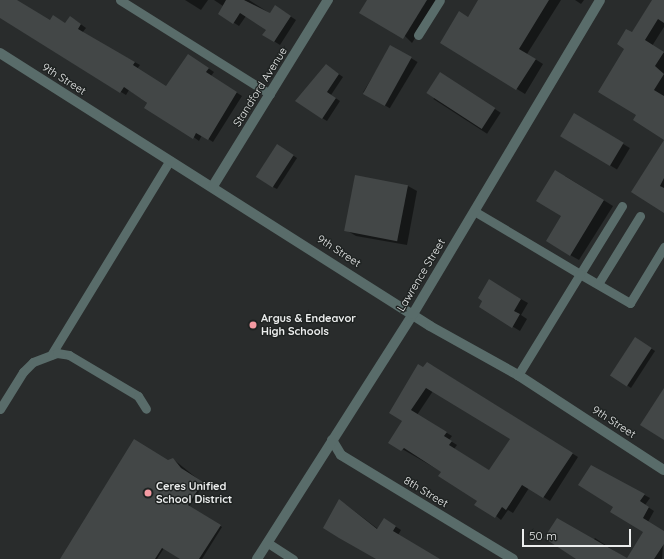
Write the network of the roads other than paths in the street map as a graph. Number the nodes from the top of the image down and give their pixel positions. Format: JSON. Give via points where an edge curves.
{"nodes":[{"id":1,"x":120,"y":0,"type":"edge"},
{"id":2,"x":328,"y":0,"type":"edge"},
{"id":3,"x":440,"y":0,"type":"edge"},
{"id":4,"x":600,"y":0,"type":"edge"},
{"id":5,"x":418,"y":35,"type":"dead end"},
{"id":6,"x":0,"y":53,"type":"edge"},
{"id":7,"x":270,"y":94,"type":"junction"},
{"id":8,"x":170,"y":160,"type":"junction"},
{"id":9,"x":213,"y":186,"type":"junction"},
{"id":10,"x":622,"y":206,"type":"dead end"},
{"id":11,"x":474,"y":210,"type":"junction"},
{"id":12,"x":640,"y":216,"type":"dead end"},
{"id":13,"x":664,"y":247,"type":"edge"},
{"id":14,"x":580,"y":274,"type":"junction"},
{"id":15,"x":598,"y":284,"type":"junction"},
{"id":16,"x":413,"y":314,"type":"junction"},
{"id":17,"x":51,"y":355,"type":"junction"},
{"id":18,"x":518,"y":375,"type":"junction"},
{"id":19,"x":0,"y":409,"type":"edge"},
{"id":20,"x":146,"y":409,"type":"dead end"},
{"id":21,"x":332,"y":440,"type":"junction"},
{"id":22,"x":664,"y":470,"type":"edge"},
{"id":23,"x":268,"y":542,"type":"junction"},
{"id":24,"x":257,"y":559,"type":"edge"},
{"id":25,"x":294,"y":559,"type":"edge"},
{"id":26,"x":513,"y":559,"type":"edge"}],
"edges":[{"from":1,"to":7,"type":"lane"},
{"from":2,"to":7,"type":"street","name":"Standford Avenue"},
{"from":3,"to":5,"type":"lane"},
{"from":4,"to":11,"type":"street","name":"Lawrence Street"},
{"from":6,"to":8,"type":"street","name":"9th Street"},
{"from":7,"to":9,"type":"street","name":"Standford Avenue"},
{"from":8,"to":9,"type":"street","name":"9th Street"},
{"from":8,"to":17,"type":"lane"},
{"from":9,"to":16,"type":"street","name":"9th Street"},
{"from":10,"to":14,"type":"lane"},
{"from":11,"to":14,"type":"lane"},
{"from":11,"to":16,"type":"street","name":"Lawrence Street"},
{"from":12,"to":15,"type":"lane"},
{"from":13,"to":15,"type":"lane","via":[[630,302]]},
{"from":14,"to":15,"type":"lane"},
{"from":14,"to":18,"type":"lane"},
{"from":16,"to":18,"type":"street","name":"9th Street"},
{"from":16,"to":21,"type":"street","name":"Lawrence Street"},
{"from":17,"to":19,"type":"lane","via":[[33,362],[23,372]]},
{"from":17,"to":20,"type":"lane","via":[[69,355],[138,396]]},
{"from":18,"to":22,"type":"street","name":"9th Street"},
{"from":21,"to":23,"type":"street","name":"Lawrence Street"},
{"from":21,"to":26,"type":"street","name":"8th Street","via":[[341,455]]},
{"from":23,"to":24,"type":"street","name":"Lawrence Street"},
{"from":23,"to":25,"type":"lane"}]}
